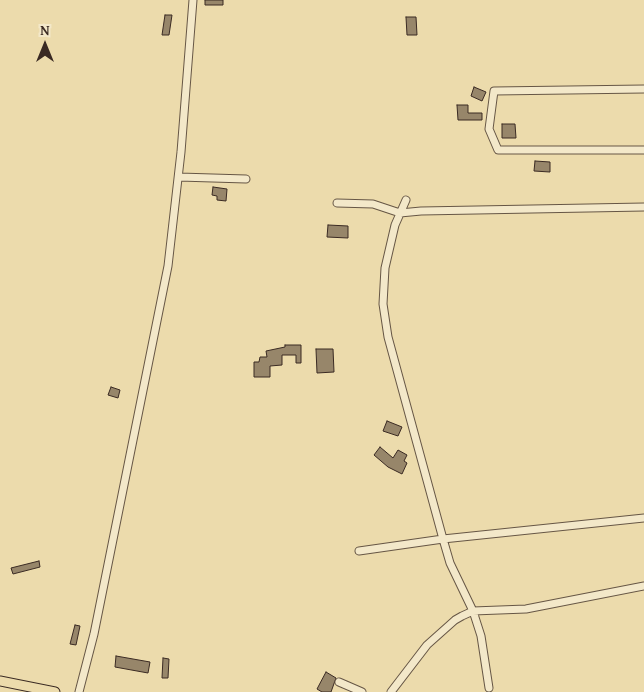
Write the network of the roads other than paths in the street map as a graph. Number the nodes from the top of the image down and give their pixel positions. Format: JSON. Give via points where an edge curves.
{"nodes":[{"id":1,"x":193,"y":0,"type":"edge"},
{"id":2,"x":644,"y":89,"type":"edge"},
{"id":3,"x":644,"y":150,"type":"edge"},
{"id":4,"x":179,"y":177,"type":"junction"},
{"id":5,"x":246,"y":179,"type":"dead end"},
{"id":6,"x":406,"y":200,"type":"dead end"},
{"id":7,"x":338,"y":203,"type":"dead end"},
{"id":8,"x":644,"y":207,"type":"edge"},
{"id":9,"x":400,"y":213,"type":"junction"},
{"id":10,"x":644,"y":518,"type":"edge"},
{"id":11,"x":443,"y":540,"type":"junction"},
{"id":12,"x":359,"y":551,"type":"dead end"},
{"id":13,"x":644,"y":586,"type":"edge"},
{"id":14,"x":474,"y":612,"type":"junction"},
{"id":15,"x":0,"y":681,"type":"edge"},
{"id":16,"x":339,"y":682,"type":"dead end"},
{"id":17,"x":489,"y":688,"type":"dead end"},
{"id":18,"x":55,"y":692,"type":"edge"},
{"id":19,"x":79,"y":692,"type":"edge"},
{"id":20,"x":362,"y":692,"type":"edge"},
{"id":21,"x":391,"y":692,"type":"edge"}],
"edges":[{"from":1,"to":4,"type":"street"},
{"from":2,"to":3,"type":"street","via":[[494,91],[490,129],[498,150]]},
{"from":4,"to":5,"type":"street"},
{"from":4,"to":19,"type":"street","via":[[168,266],[94,634]]},
{"from":6,"to":9,"type":"street"},
{"from":7,"to":9,"type":"street","via":[[373,204]]},
{"from":8,"to":9,"type":"street"},
{"from":9,"to":11,"type":"street","via":[[385,268],[384,318]]},
{"from":10,"to":11,"type":"street"},
{"from":11,"to":12,"type":"street"},
{"from":11,"to":14,"type":"street","via":[[450,564]]},
{"from":13,"to":14,"type":"street","via":[[526,609]]},
{"from":14,"to":17,"type":"street"},
{"from":14,"to":21,"type":"street","via":[[455,620],[427,645]]},
{"from":15,"to":18,"type":"main road"},
{"from":16,"to":20,"type":"street"}]}
